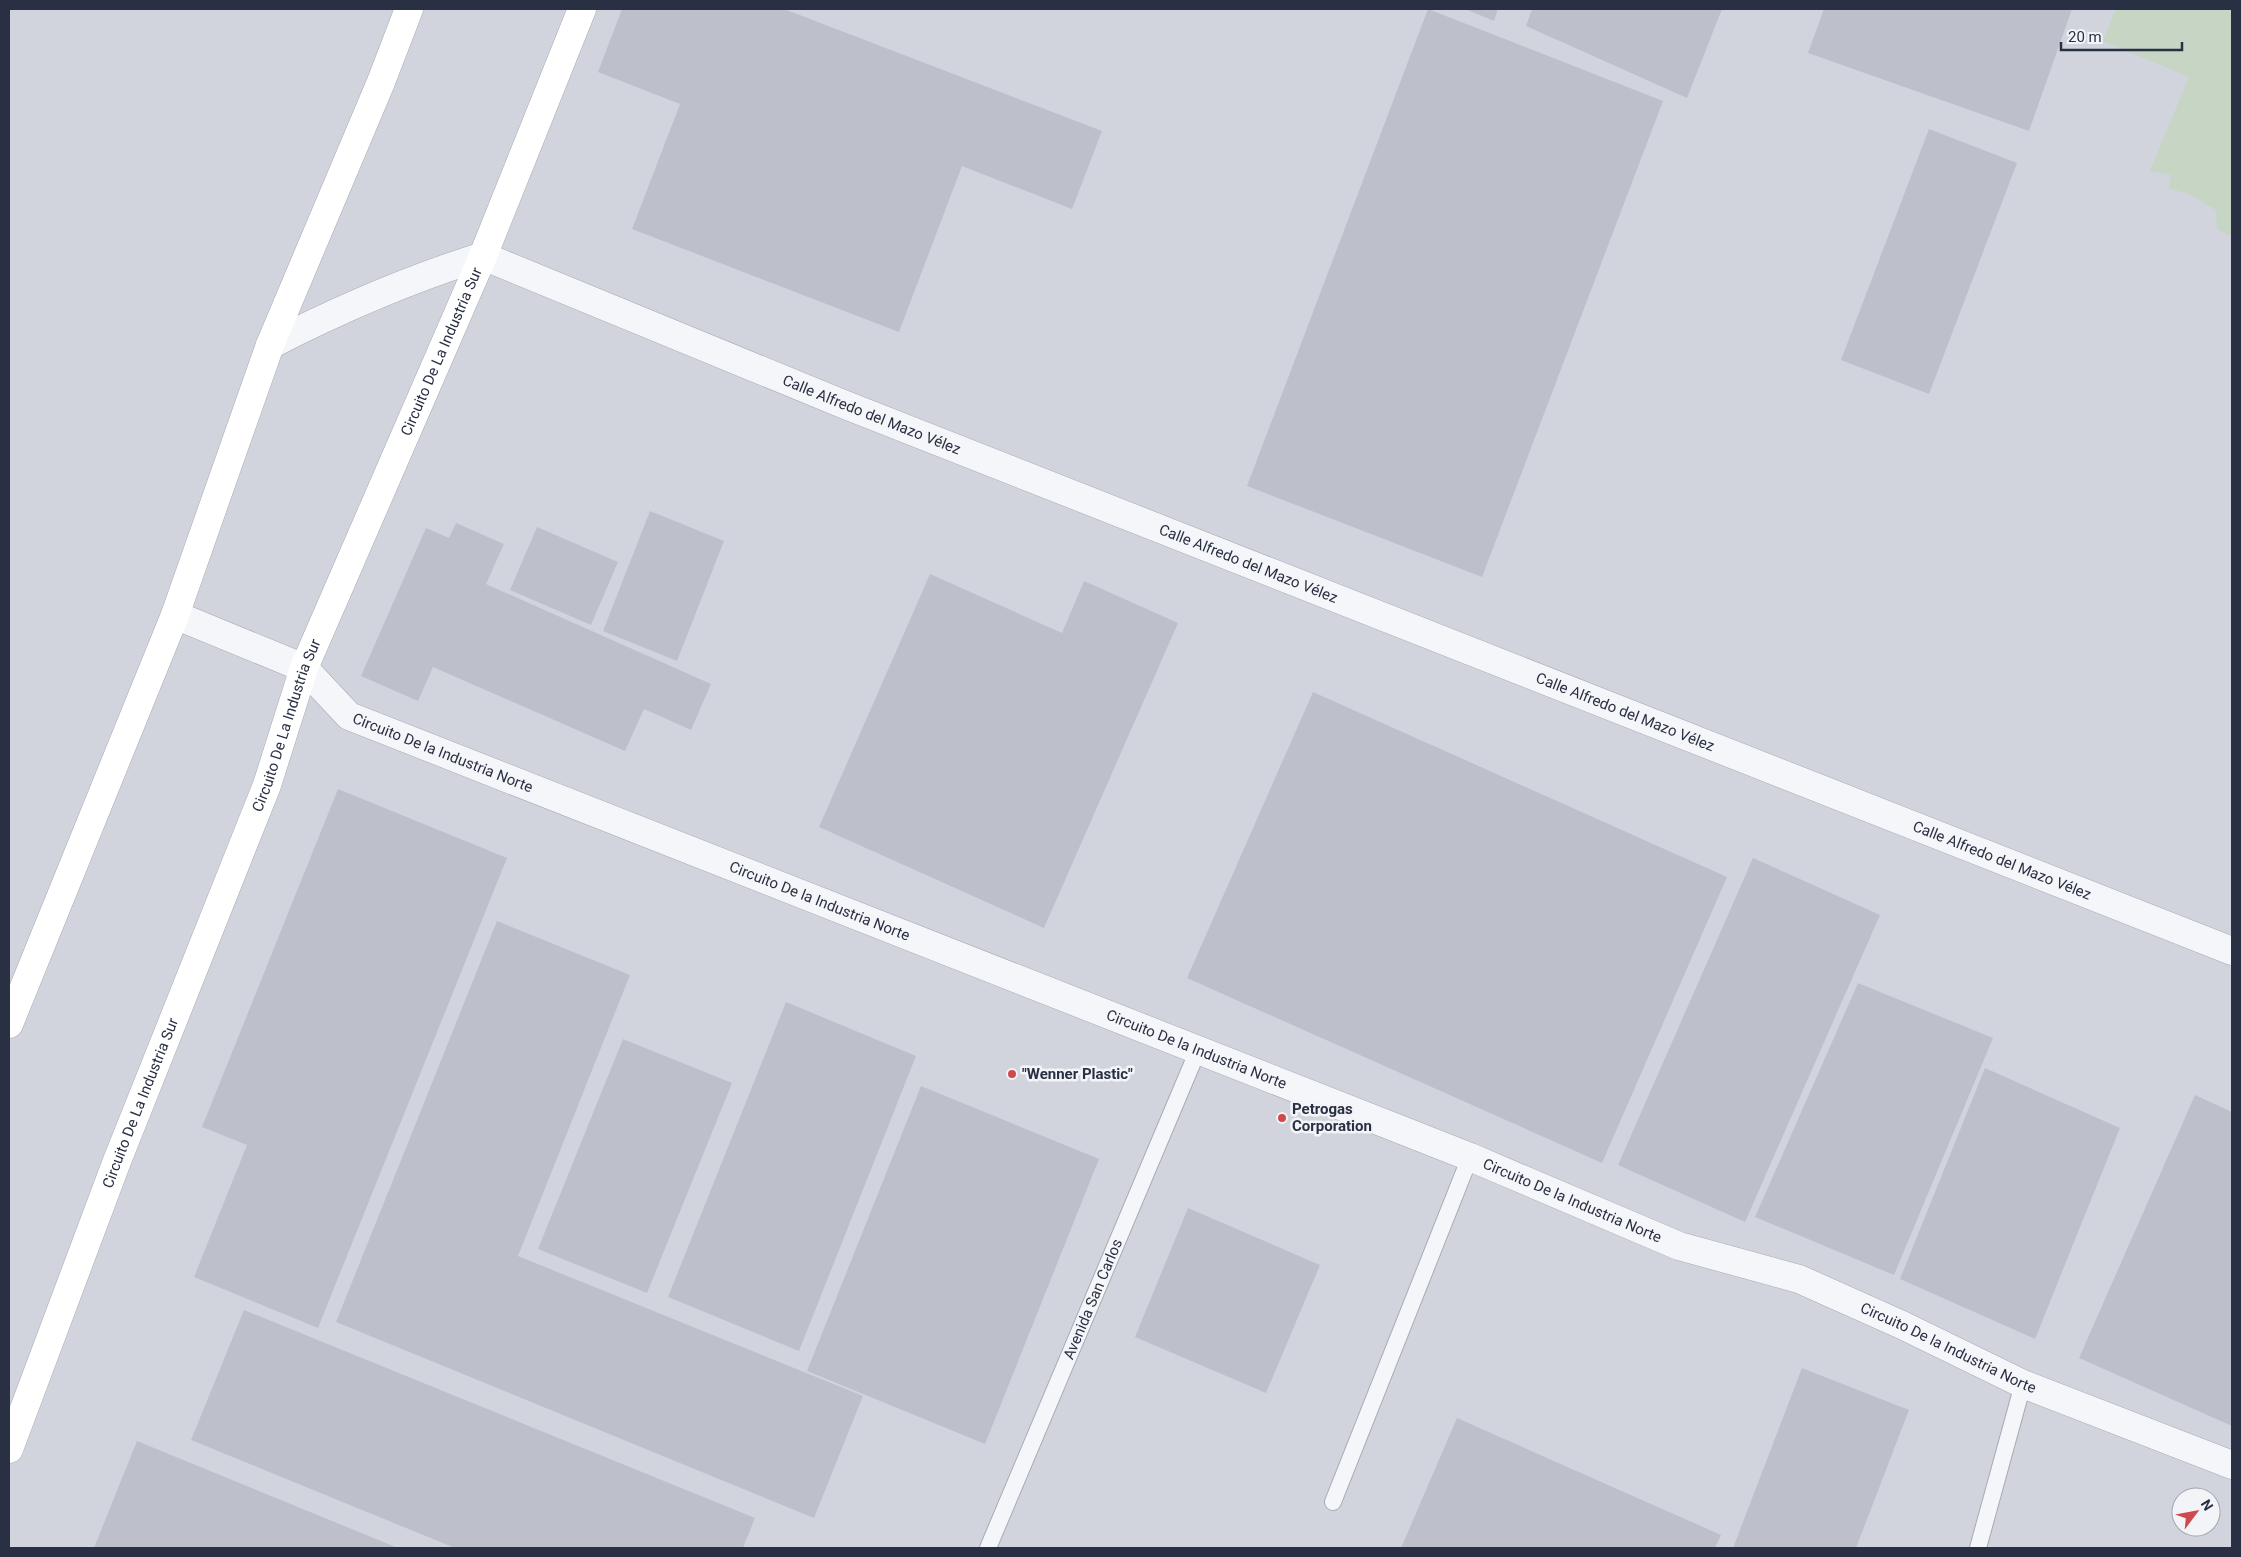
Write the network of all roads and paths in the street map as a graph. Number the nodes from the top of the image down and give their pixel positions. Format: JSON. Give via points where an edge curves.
{"nodes":[{"id":1,"x":408,"y":9,"type":"edge"},
{"id":2,"x":582,"y":9,"type":"edge"},
{"id":3,"x":483,"y":256,"type":"junction"},
{"id":4,"x":270,"y":345,"type":"junction"},
{"id":5,"x":175,"y":615,"type":"junction"},
{"id":6,"x":304,"y":668,"type":"junction"},
{"id":7,"x":2232,"y":950,"type":"edge"},
{"id":8,"x":9,"y":1024,"type":"edge"},
{"id":9,"x":1198,"y":1050,"type":"junction"},
{"id":10,"x":1470,"y":1158,"type":"junction"},
{"id":11,"x":2023,"y":1384,"type":"junction"},
{"id":12,"x":9,"y":1449,"type":"edge"},
{"id":13,"x":2232,"y":1465,"type":"edge"},
{"id":14,"x":1334,"y":1502,"type":"dead end"},
{"id":15,"x":988,"y":1548,"type":"edge"},
{"id":16,"x":1978,"y":1548,"type":"edge"}],
"edges":[{"from":1,"to":4,"type":"main road","via":[[381,82]]},
{"from":2,"to":3,"type":"main road","name":"Circuito De La Industria Sur"},
{"from":3,"to":4,"type":"street","via":[[402,283]]},
{"from":3,"to":6,"type":"main road","name":"Circuito De La Industria Sur"},
{"from":3,"to":7,"type":"street","name":"Calle Alfredo del Mazo Vélez","via":[[843,404]]},
{"from":4,"to":5,"type":"main road"},
{"from":5,"to":6,"type":"street","name":"Circuito De la Industria Norte"},
{"from":5,"to":8,"type":"main road"},
{"from":6,"to":9,"type":"street","name":"Circuito De la Industria Norte","via":[[349,716]]},
{"from":6,"to":12,"type":"main road","name":"Circuito De La Industria Sur","via":[[267,785],[117,1161]]},
{"from":9,"to":10,"type":"street","name":"Circuito De la Industria Norte"},
{"from":9,"to":15,"type":"lane","name":"Avenida San Carlos"},
{"from":10,"to":11,"type":"street","name":"Circuito De la Industria Norte","via":[[1679,1246],[1799,1279]]},
{"from":10,"to":14,"type":"lane"},
{"from":11,"to":13,"type":"street","name":"Circuito De la Industria Norte"},
{"from":11,"to":16,"type":"lane"}]}
